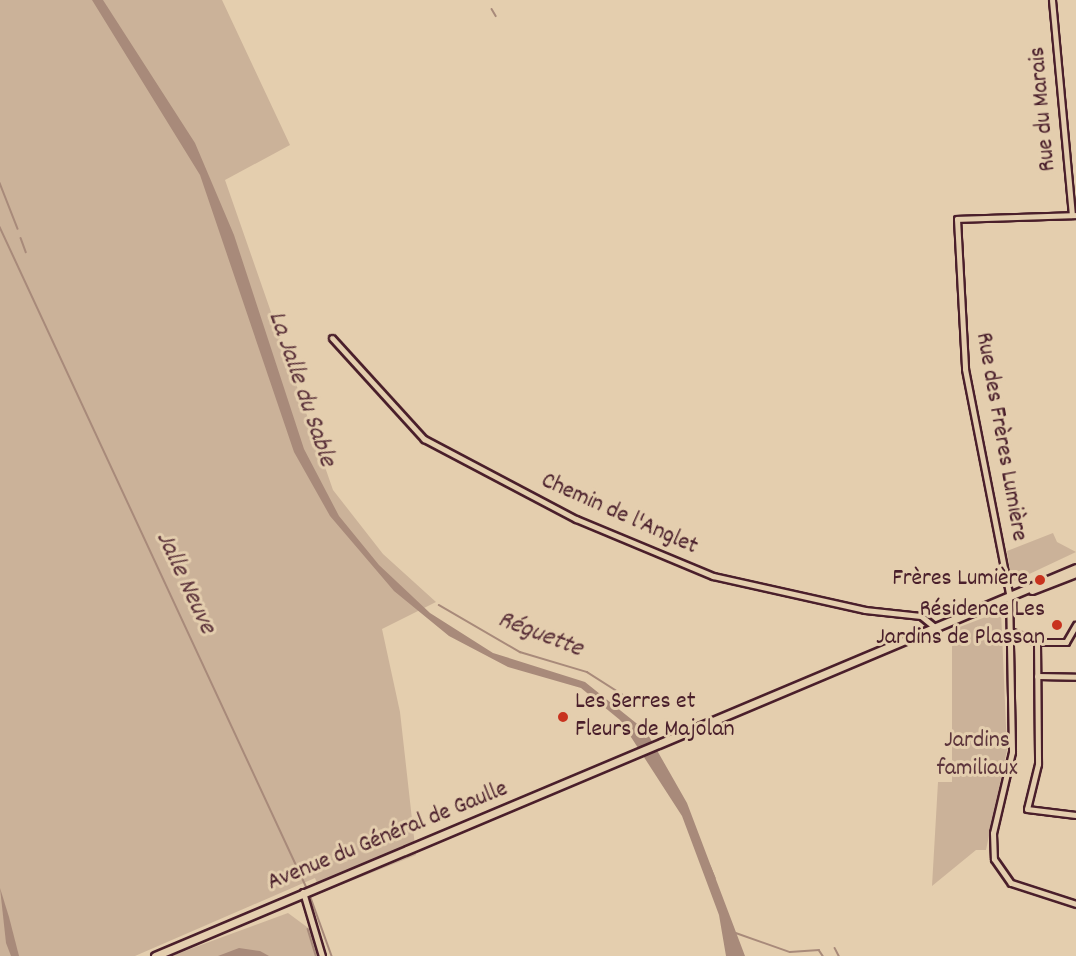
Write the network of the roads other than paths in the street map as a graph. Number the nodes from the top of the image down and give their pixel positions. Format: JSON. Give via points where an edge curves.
{"nodes":[{"id":1,"x":1052,"y":0,"type":"edge"},
{"id":2,"x":1074,"y":215,"type":"edge"},
{"id":3,"x":332,"y":338,"type":"dead end"},
{"id":4,"x":1076,"y":568,"type":"edge"},
{"id":5,"x":1076,"y":573,"type":"edge"},
{"id":6,"x":1027,"y":592,"type":"junction"},
{"id":7,"x":1009,"y":600,"type":"junction"},
{"id":8,"x":1076,"y":625,"type":"edge"},
{"id":9,"x":937,"y":629,"type":"junction"},
{"id":10,"x":1010,"y":631,"type":"junction"},
{"id":11,"x":1037,"y":642,"type":"junction"},
{"id":12,"x":1037,"y":676,"type":"junction"},
{"id":13,"x":1076,"y":677,"type":"edge"},
{"id":14,"x":1076,"y":816,"type":"edge"},
{"id":15,"x":303,"y":892,"type":"junction"},
{"id":16,"x":1076,"y":904,"type":"edge"},
{"id":17,"x":155,"y":956,"type":"edge"},
{"id":18,"x":322,"y":956,"type":"edge"}],
"edges":[{"from":1,"to":2,"type":"street","name":"Rue du Marais"},
{"from":2,"to":7,"type":"street","name":"Rue des Frères Lumière","via":[[957,219],[965,369]]},
{"from":3,"to":9,"type":"street","name":"Chemin de l'Anglet","via":[[424,439],[576,519],[713,576],[865,610],[921,616]]},
{"from":4,"to":6,"type":"main road"},
{"from":5,"to":6,"type":"main road"},
{"from":6,"to":7,"type":"main road","name":"Avenue du Général de Gaulle"},
{"from":7,"to":9,"type":"main road","name":"Avenue du Général de Gaulle"},
{"from":7,"to":10,"type":"street"},
{"from":8,"to":11,"type":"street","via":[[1066,642]]},
{"from":9,"to":15,"type":"main road","name":"Avenue du Général de Gaulle"},
{"from":10,"to":11,"type":"street"},
{"from":10,"to":16,"type":"street","via":[[1012,752],[993,833],[994,859],[1011,883]]},
{"from":11,"to":12,"type":"street"},
{"from":12,"to":13,"type":"street"},
{"from":12,"to":14,"type":"street","via":[[1038,764],[1027,809]]},
{"from":15,"to":17,"type":"main road","name":"Avenue du Général de Gaulle"},
{"from":15,"to":18,"type":"street"}]}
